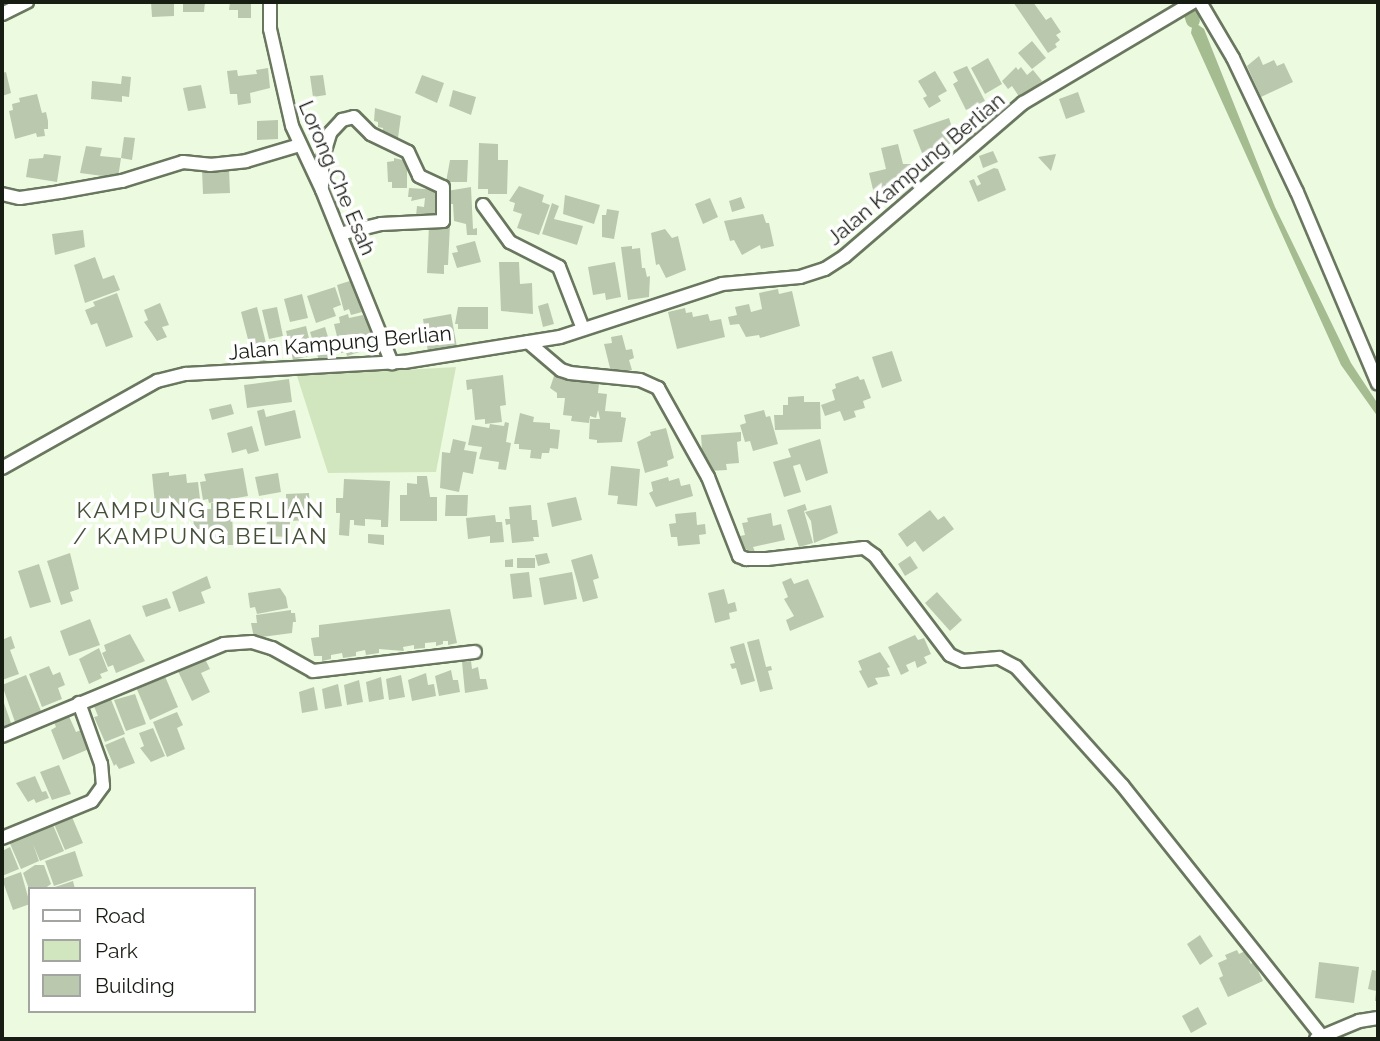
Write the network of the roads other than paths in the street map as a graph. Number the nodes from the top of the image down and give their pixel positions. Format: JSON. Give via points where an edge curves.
{"nodes":[{"id":1,"x":27,"y":2,"type":"edge"},
{"id":2,"x":270,"y":2,"type":"edge"},
{"id":3,"x":1193,"y":2,"type":"edge"},
{"id":4,"x":1200,"y":2,"type":"edge"},
{"id":5,"x":2,"y":14,"type":"edge"},
{"id":6,"x":300,"y":145,"type":"junction"},
{"id":7,"x":322,"y":190,"type":"junction"},
{"id":8,"x":2,"y":194,"type":"edge"},
{"id":9,"x":483,"y":205,"type":"dead end"},
{"id":10,"x":340,"y":234,"type":"junction"},
{"id":11,"x":583,"y":329,"type":"junction"},
{"id":12,"x":528,"y":342,"type":"junction"},
{"id":13,"x":392,"y":363,"type":"junction"},
{"id":14,"x":1378,"y":384,"type":"edge"},
{"id":15,"x":2,"y":468,"type":"edge"},
{"id":16,"x":475,"y":652,"type":"dead end"},
{"id":17,"x":79,"y":703,"type":"junction"},
{"id":18,"x":2,"y":736,"type":"edge"},
{"id":19,"x":2,"y":838,"type":"edge"},
{"id":20,"x":1378,"y":1018,"type":"edge"},
{"id":21,"x":1318,"y":1037,"type":"edge"}],
"edges":[{"from":1,"to":5,"type":"street"},
{"from":2,"to":6,"type":"street","name":"Lorong Che Esah","via":[[270,29],[284,98]]},
{"from":3,"to":11,"type":"street","name":"Jalan Kampung Berlian","via":[[1023,103],[825,269],[800,277],[722,284]]},
{"from":4,"to":14,"type":"street","via":[[1233,58],[1297,192]]},
{"from":6,"to":7,"type":"street","name":"Lorong Che Esah"},
{"from":6,"to":8,"type":"street","via":[[246,161],[183,162],[121,181],[60,192],[20,198]]},
{"from":7,"to":10,"type":"street","name":"Lorong Che Esah"},
{"from":7,"to":10,"type":"street","via":[[322,160],[330,133],[342,120],[354,117],[371,134],[408,152],[419,176],[443,187],[443,221],[381,224]]},
{"from":9,"to":11,"type":"street","via":[[510,242],[559,267]]},
{"from":10,"to":13,"type":"street","name":"Lorong Che Esah"},
{"from":11,"to":12,"type":"street","name":"Jalan Kampung Berlian"},
{"from":12,"to":13,"type":"street","name":"Jalan Kampung Berlian"},
{"from":12,"to":21,"type":"street","via":[[561,370],[640,380],[658,388],[708,477],[739,556],[767,559],[864,548],[875,556],[950,655],[964,661],[999,658],[1016,667],[1122,785]]},
{"from":13,"to":15,"type":"street","name":"Jalan Kampung Berlian","via":[[186,374],[157,381]]},
{"from":16,"to":17,"type":"street","via":[[313,671],[253,642],[224,644]]},
{"from":17,"to":18,"type":"street"},
{"from":17,"to":19,"type":"street","via":[[101,764],[103,786],[92,801]]},
{"from":20,"to":21,"type":"street"}]}
